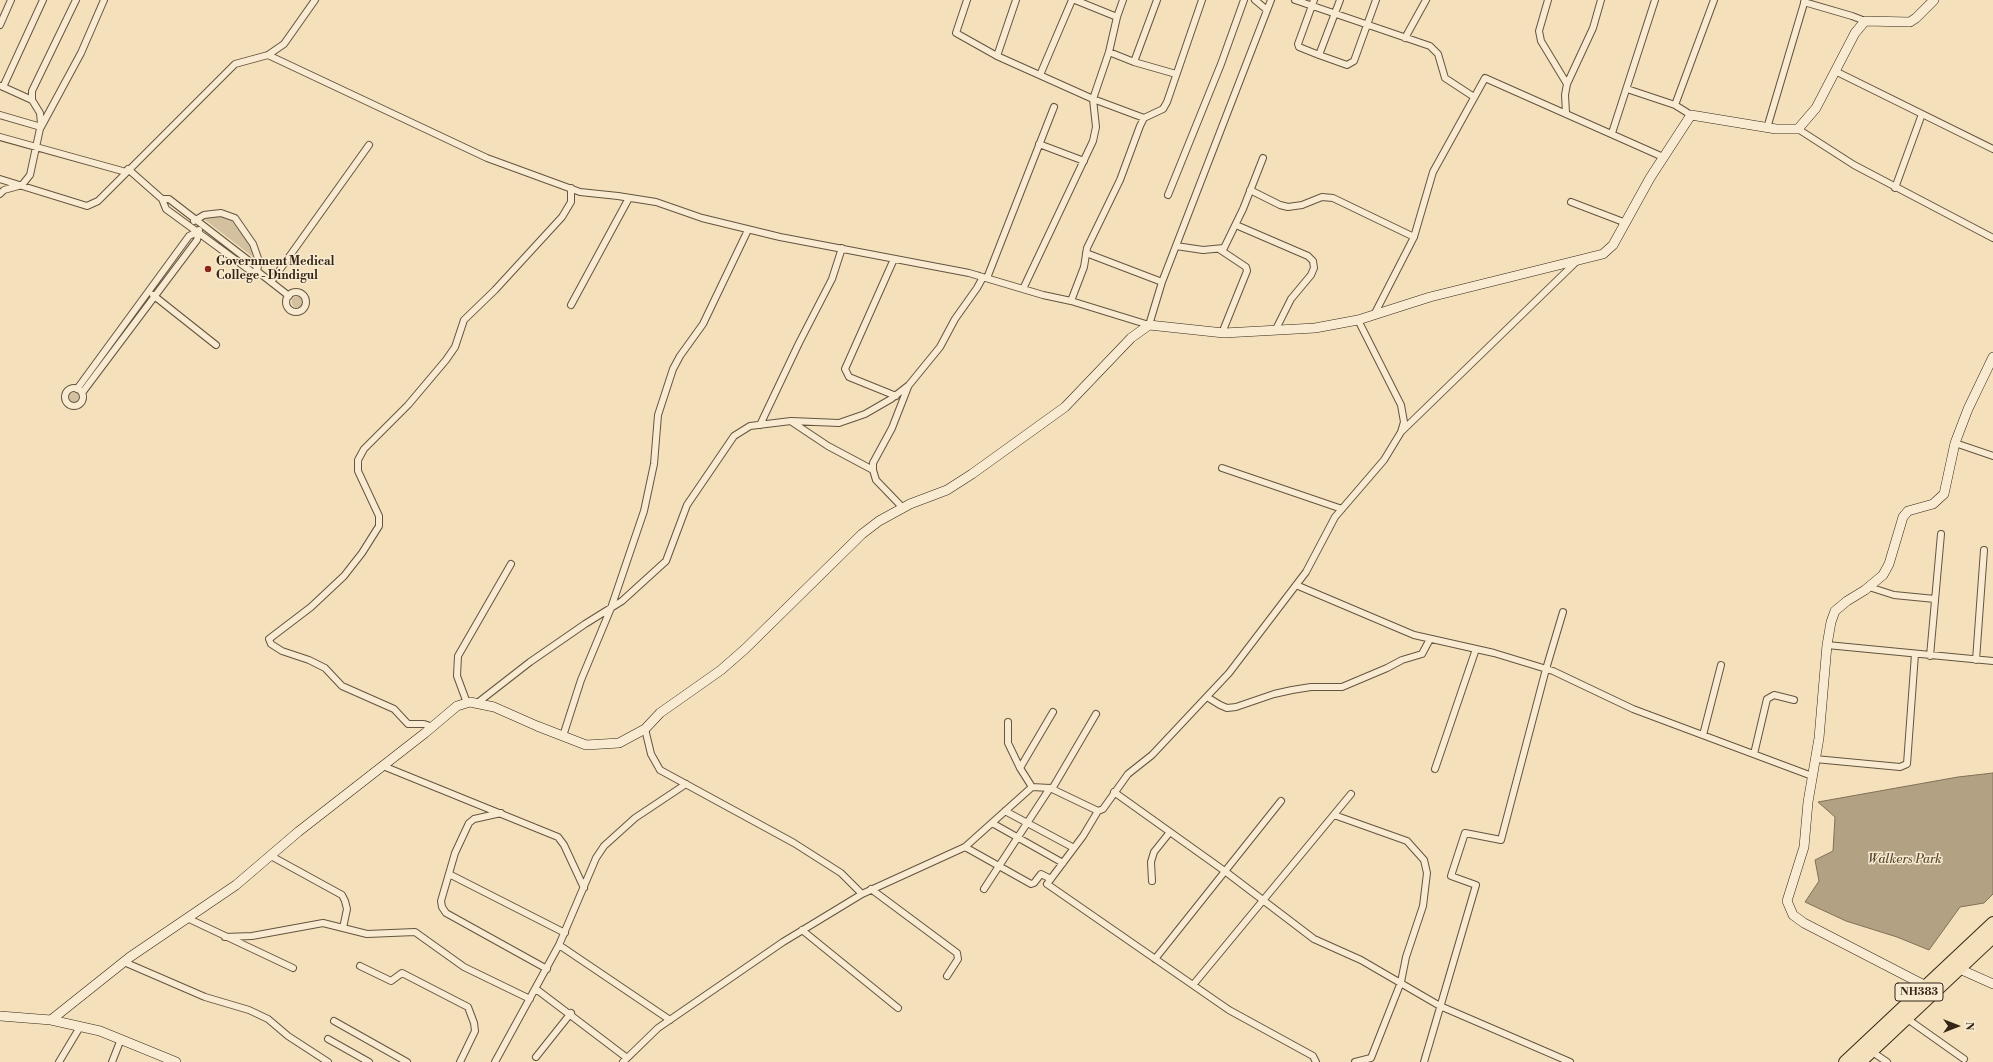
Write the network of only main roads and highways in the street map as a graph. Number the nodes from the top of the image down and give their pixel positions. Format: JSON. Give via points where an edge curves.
{"nodes":[{"id":1,"x":1993,"y":924,"type":"edge"},
{"id":2,"x":1993,"y":937,"type":"edge"},
{"id":3,"x":1954,"y":966,"type":"junction"},
{"id":4,"x":1845,"y":1062,"type":"edge"},
{"id":5,"x":1860,"y":1062,"type":"edge"}],
"edges":[{"from":1,"to":3,"type":"highway","number":"NH383"},
{"from":2,"to":3,"type":"highway","number":"NH383"},
{"from":3,"to":4,"type":"highway","number":"NH383","via":[[1926,986]]},
{"from":3,"to":5,"type":"highway","number":"NH383","via":[[1906,1018]]}]}
